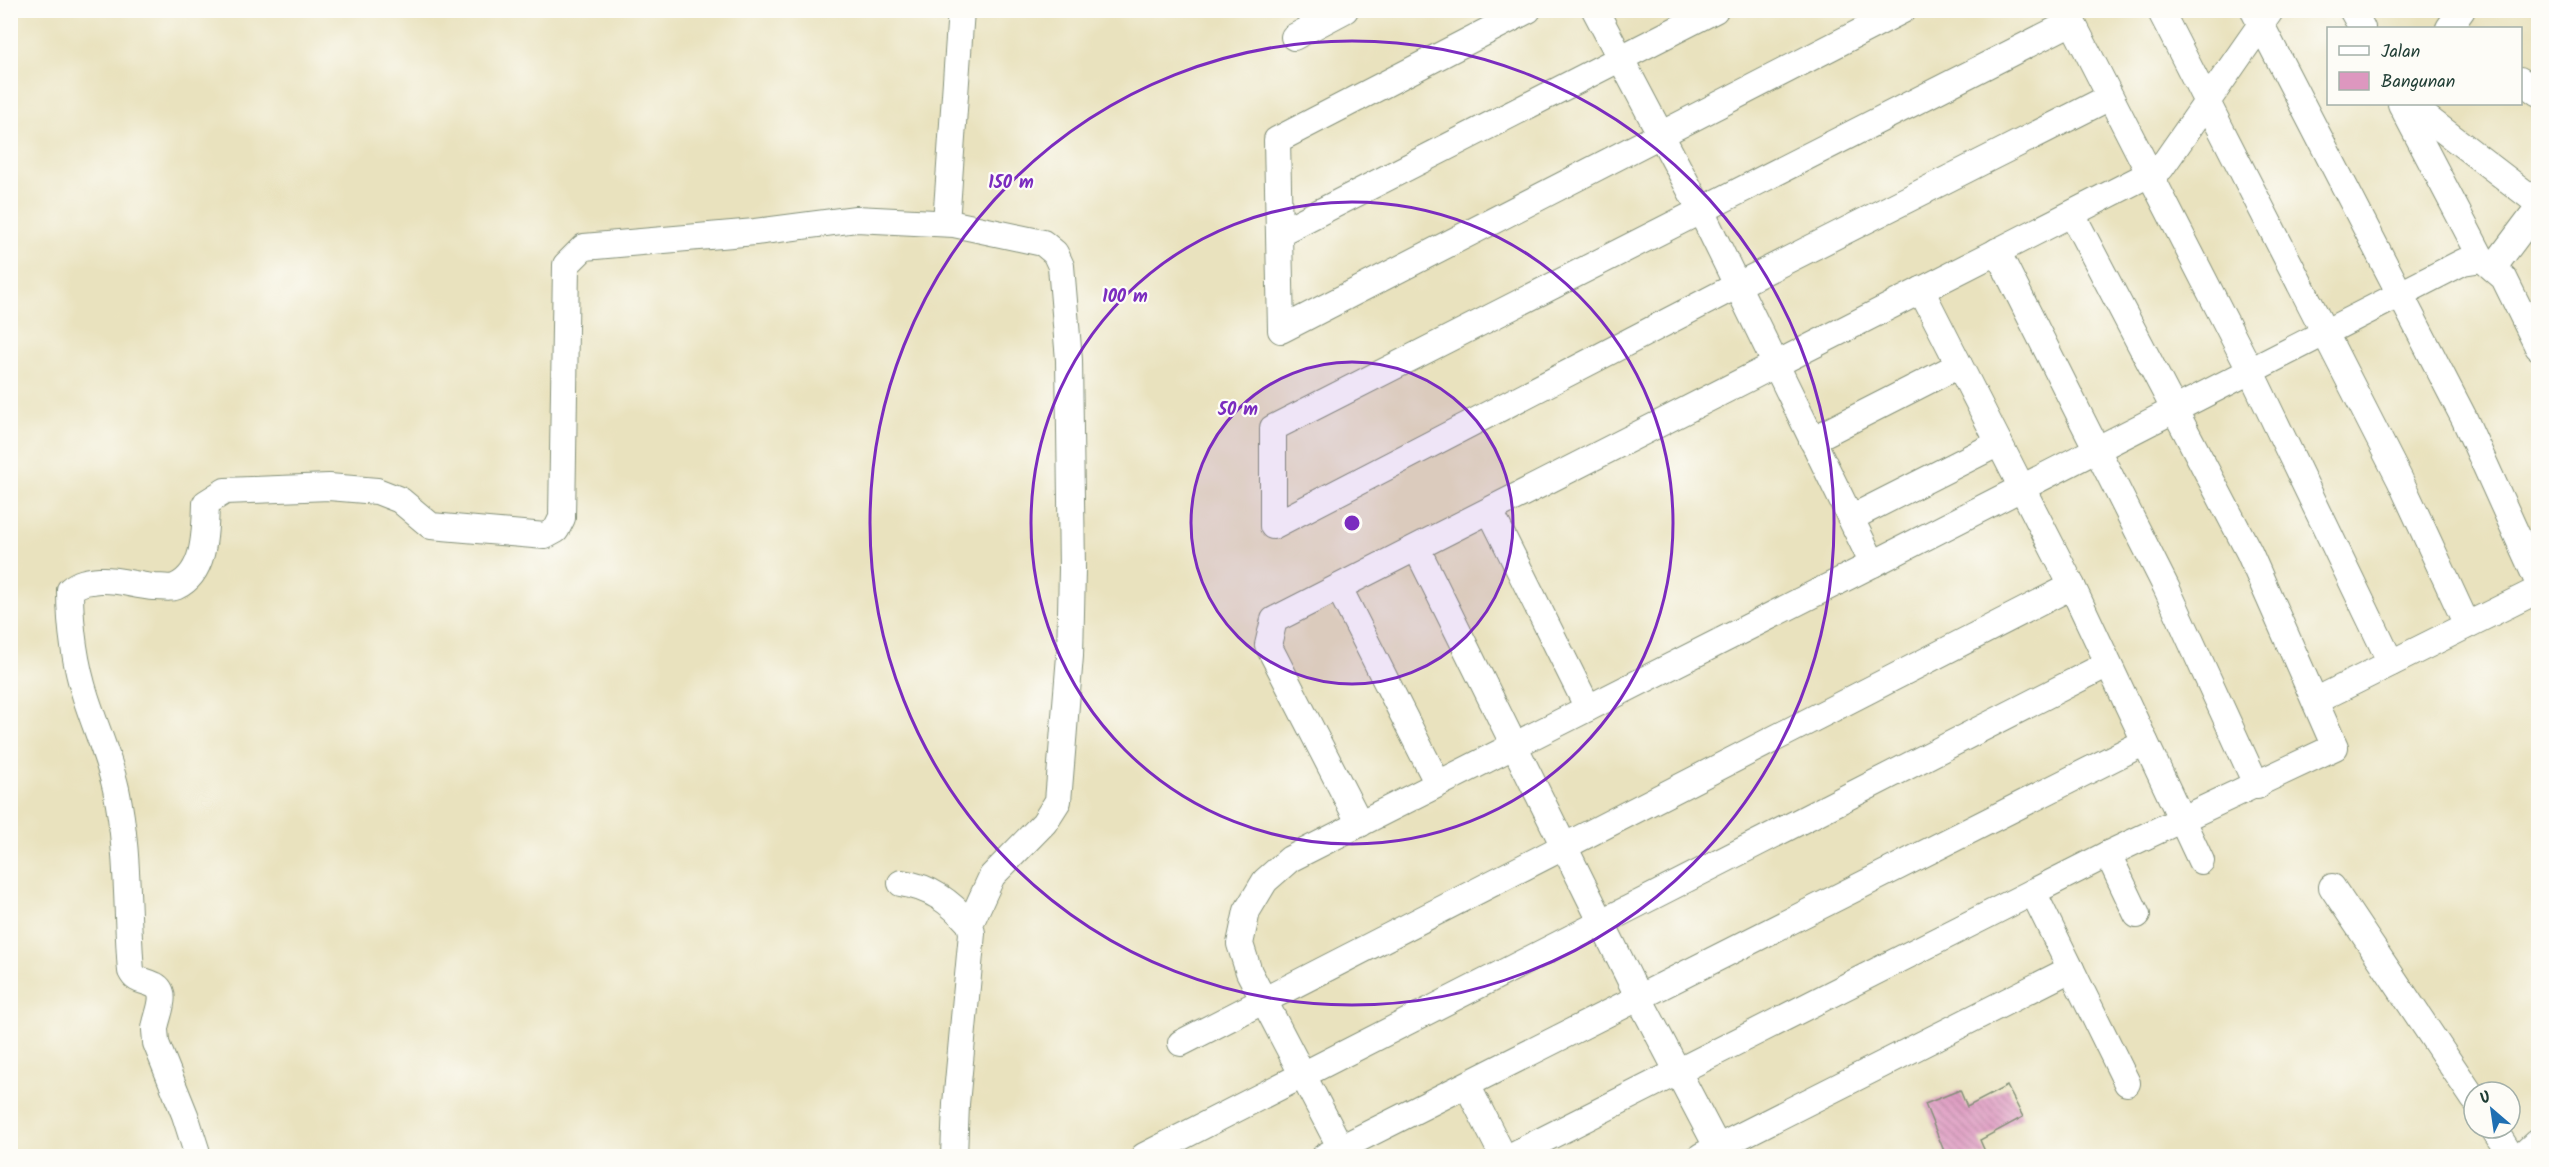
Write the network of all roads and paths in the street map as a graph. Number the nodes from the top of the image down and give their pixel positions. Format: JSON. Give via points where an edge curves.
{"nodes":[{"id":1,"x":961,"y":10,"type":"edge"},
{"id":2,"x":1528,"y":10,"type":"edge"},
{"id":3,"x":1595,"y":10,"type":"edge"},
{"id":4,"x":1714,"y":10,"type":"edge"},
{"id":5,"x":1903,"y":10,"type":"edge"},
{"id":6,"x":2160,"y":10,"type":"edge"},
{"id":7,"x":2352,"y":10,"type":"edge"},
{"id":8,"x":2462,"y":10,"type":"edge"},
{"id":9,"x":1329,"y":14,"type":"edge"},
{"id":10,"x":2262,"y":15,"type":"edge"},
{"id":11,"x":2069,"y":16,"type":"edge"},
{"id":12,"x":2361,"y":27,"type":"edge"},
{"id":13,"x":2450,"y":27,"type":"edge"},
{"id":14,"x":1294,"y":38,"type":"dead end"},
{"id":15,"x":1621,"y":58,"type":"junction"},
{"id":16,"x":2522,"y":81,"type":"edge"},
{"id":17,"x":2538,"y":93,"type":"edge"},
{"id":18,"x":2110,"y":97,"type":"junction"},
{"id":19,"x":2206,"y":104,"type":"junction"},
{"id":20,"x":2402,"y":105,"type":"edge"},
{"id":21,"x":2410,"y":105,"type":"edge"},
{"id":22,"x":1661,"y":135,"type":"junction"},
{"id":23,"x":2150,"y":175,"type":"junction"},
{"id":24,"x":2538,"y":203,"type":"edge"},
{"id":25,"x":2538,"y":208,"type":"edge"},
{"id":26,"x":1700,"y":209,"type":"junction"},
{"id":27,"x":2072,"y":214,"type":"junction"},
{"id":28,"x":946,"y":223,"type":"junction"},
{"id":29,"x":1279,"y":233,"type":"junction"},
{"id":30,"x":1997,"y":251,"type":"junction"},
{"id":31,"x":2487,"y":264,"type":"junction"},
{"id":32,"x":1736,"y":286,"type":"junction"},
{"id":33,"x":1921,"y":290,"type":"junction"},
{"id":34,"x":2401,"y":293,"type":"junction"},
{"id":35,"x":2324,"y":333,"type":"junction"},
{"id":36,"x":2538,"y":347,"type":"edge"},
{"id":37,"x":1774,"y":364,"type":"junction"},
{"id":38,"x":1959,"y":365,"type":"junction"},
{"id":39,"x":2250,"y":370,"type":"junction"},
{"id":40,"x":2174,"y":409,"type":"junction"},
{"id":41,"x":1812,"y":440,"type":"junction"},
{"id":42,"x":1999,"y":443,"type":"junction"},
{"id":43,"x":2097,"y":449,"type":"junction"},
{"id":44,"x":2022,"y":488,"type":"junction"},
{"id":45,"x":1490,"y":511,"type":"junction"},
{"id":46,"x":1851,"y":518,"type":"junction"},
{"id":47,"x":1417,"y":549,"type":"junction"},
{"id":48,"x":1873,"y":564,"type":"junction"},
{"id":49,"x":2538,"y":582,"type":"edge"},
{"id":50,"x":2072,"y":586,"type":"junction"},
{"id":51,"x":1339,"y":588,"type":"junction"},
{"id":52,"x":2538,"y":590,"type":"edge"},
{"id":53,"x":2467,"y":626,"type":"junction"},
{"id":54,"x":2391,"y":663,"type":"junction"},
{"id":55,"x":2108,"y":664,"type":"junction"},
{"id":56,"x":2315,"y":701,"type":"junction"},
{"id":57,"x":1588,"y":708,"type":"junction"},
{"id":58,"x":2145,"y":742,"type":"junction"},
{"id":59,"x":1514,"y":746,"type":"junction"},
{"id":60,"x":1438,"y":784,"type":"junction"},
{"id":61,"x":2257,"y":786,"type":"junction"},
{"id":62,"x":2181,"y":819,"type":"junction"},
{"id":63,"x":1360,"y":824,"type":"junction"},
{"id":64,"x":1564,"y":848,"type":"junction"},
{"id":65,"x":2108,"y":854,"type":"junction"},
{"id":66,"x":2201,"y":861,"type":"dead end"},
{"id":67,"x":902,"y":883,"type":"dead end"},
{"id":68,"x":2332,"y":887,"type":"dead end"},
{"id":69,"x":2033,"y":892,"type":"junction"},
{"id":70,"x":2137,"y":915,"type":"dead end"},
{"id":71,"x":1602,"y":923,"type":"junction"},
{"id":72,"x":970,"y":924,"type":"junction"},
{"id":73,"x":2071,"y":969,"type":"junction"},
{"id":74,"x":1639,"y":998,"type":"junction"},
{"id":75,"x":1263,"y":1000,"type":"junction"},
{"id":76,"x":1181,"y":1043,"type":"dead end"},
{"id":77,"x":1678,"y":1072,"type":"junction"},
{"id":78,"x":1303,"y":1077,"type":"junction"},
{"id":79,"x":2462,"y":1081,"type":"edge"},
{"id":80,"x":2127,"y":1083,"type":"dead end"},
{"id":81,"x":1467,"y":1084,"type":"junction"},
{"id":82,"x":2501,"y":1140,"type":"edge"},
{"id":83,"x":2538,"y":1145,"type":"edge"},
{"id":84,"x":1336,"y":1154,"type":"edge"},
{"id":85,"x":1713,"y":1154,"type":"edge"},
{"id":86,"x":198,"y":1156,"type":"edge"},
{"id":87,"x":954,"y":1156,"type":"edge"},
{"id":88,"x":1144,"y":1156,"type":"edge"},
{"id":89,"x":1503,"y":1156,"type":"edge"},
{"id":90,"x":1511,"y":1156,"type":"edge"},
{"id":91,"x":2511,"y":1156,"type":"edge"},
{"id":92,"x":2526,"y":1156,"type":"edge"}],
"edges":[{"from":1,"to":28,"type":"street"},
{"from":2,"to":29,"type":"street","via":[[1277,140]]},
{"from":3,"to":15,"type":"street"},
{"from":4,"to":15,"type":"street"},
{"from":5,"to":22,"type":"street"},
{"from":6,"to":19,"type":"street"},
{"from":7,"to":12,"type":"street"},
{"from":8,"to":13,"type":"street"},
{"from":9,"to":14,"type":"street"},
{"from":10,"to":19,"type":"street"},
{"from":10,"to":34,"type":"street"},
{"from":11,"to":18,"type":"street"},
{"from":11,"to":26,"type":"street"},
{"from":15,"to":22,"type":"street"},
{"from":15,"to":29,"type":"street"},
{"from":16,"to":17,"type":"street"},
{"from":18,"to":23,"type":"street"},
{"from":18,"to":32,"type":"street"},
{"from":19,"to":23,"type":"street","via":[[2162,168]]},
{"from":19,"to":35,"type":"street"},
{"from":20,"to":31,"type":"street"},
{"from":21,"to":24,"type":"street"},
{"from":22,"to":26,"type":"street"},
{"from":22,"to":29,"type":"street","via":[[1281,330]]},
{"from":23,"to":27,"type":"street"},
{"from":23,"to":39,"type":"street"},
{"from":25,"to":31,"type":"street"},
{"from":26,"to":32,"type":"street"},
{"from":26,"to":32,"type":"street","via":[[1273,428],[1273,526]]},
{"from":27,"to":30,"type":"street"},
{"from":27,"to":40,"type":"street"},
{"from":28,"to":72,"type":"street","via":[[1043,243],[1055,253],[1061,266],[1069,360],[1071,634],[1058,801],[1044,823],[992,876]]},
{"from":28,"to":86,"type":"street","via":[[856,219],[584,247],[566,265],[562,518],[556,530],[546,536],[431,526],[400,500],[377,491],[329,487],[225,490],[206,503],[205,532],[195,572],[176,587],[152,587],[120,579],[87,581],[70,590],[70,618],[80,675],[109,760],[120,808],[131,971],[161,992],[156,1043]]},
{"from":30,"to":33,"type":"street"},
{"from":30,"to":43,"type":"street"},
{"from":31,"to":34,"type":"street","via":[[2463,262]]},
{"from":31,"to":36,"type":"street","via":[[2504,278]]},
{"from":32,"to":37,"type":"street"},
{"from":33,"to":37,"type":"street"},
{"from":33,"to":38,"type":"street"},
{"from":34,"to":35,"type":"street"},
{"from":34,"to":49,"type":"street","via":[[2464,418]]},
{"from":35,"to":39,"type":"street"},
{"from":35,"to":53,"type":"street","via":[[2400,480]]},
{"from":37,"to":41,"type":"street"},
{"from":37,"to":45,"type":"street"},
{"from":38,"to":41,"type":"street"},
{"from":38,"to":42,"type":"street"},
{"from":39,"to":40,"type":"street"},
{"from":39,"to":54,"type":"street"},
{"from":40,"to":43,"type":"street"},
{"from":40,"to":56,"type":"street","via":[[2249,552]]},
{"from":41,"to":46,"type":"street"},
{"from":42,"to":44,"type":"street"},
{"from":42,"to":46,"type":"street"},
{"from":43,"to":44,"type":"street"},
{"from":43,"to":61,"type":"street","via":[[2166,587]]},
{"from":44,"to":48,"type":"street"},
{"from":44,"to":50,"type":"street"},
{"from":45,"to":47,"type":"street"},
{"from":45,"to":57,"type":"street"},
{"from":46,"to":48,"type":"street"},
{"from":47,"to":51,"type":"street"},
{"from":47,"to":59,"type":"street"},
{"from":48,"to":57,"type":"street"},
{"from":50,"to":55,"type":"street"},
{"from":50,"to":64,"type":"street"},
{"from":51,"to":60,"type":"street"},
{"from":51,"to":63,"type":"street","via":[[1274,620],[1268,645]]},
{"from":52,"to":53,"type":"street"},
{"from":53,"to":54,"type":"street"},
{"from":54,"to":56,"type":"street"},
{"from":55,"to":58,"type":"street"},
{"from":55,"to":71,"type":"street"},
{"from":56,"to":61,"type":"street","via":[[2336,747]]},
{"from":57,"to":59,"type":"street"},
{"from":58,"to":62,"type":"street"},
{"from":58,"to":74,"type":"street"},
{"from":59,"to":60,"type":"street"},
{"from":59,"to":64,"type":"street"},
{"from":60,"to":63,"type":"street"},
{"from":61,"to":62,"type":"street"},
{"from":62,"to":65,"type":"street"},
{"from":62,"to":66,"type":"street"},
{"from":63,"to":75,"type":"street","via":[[1290,859],[1265,881],[1247,911],[1240,944]]},
{"from":64,"to":71,"type":"street"},
{"from":64,"to":75,"type":"street"},
{"from":65,"to":69,"type":"street"},
{"from":65,"to":70,"type":"street"},
{"from":67,"to":72,"type":"street","via":[[932,891],[954,906]]},
{"from":68,"to":79,"type":"street"},
{"from":69,"to":73,"type":"street"},
{"from":69,"to":77,"type":"street"},
{"from":71,"to":74,"type":"street"},
{"from":71,"to":78,"type":"street"},
{"from":72,"to":87,"type":"street"},
{"from":73,"to":80,"type":"street"},
{"from":73,"to":85,"type":"street"},
{"from":74,"to":77,"type":"street"},
{"from":74,"to":81,"type":"street"},
{"from":74,"to":84,"type":"street"},
{"from":75,"to":76,"type":"street"},
{"from":75,"to":78,"type":"street"},
{"from":77,"to":85,"type":"street"},
{"from":77,"to":90,"type":"street"},
{"from":78,"to":84,"type":"street"},
{"from":78,"to":88,"type":"street"},
{"from":81,"to":84,"type":"street"},
{"from":81,"to":89,"type":"street"},
{"from":82,"to":91,"type":"street"},
{"from":83,"to":92,"type":"street"}]}
